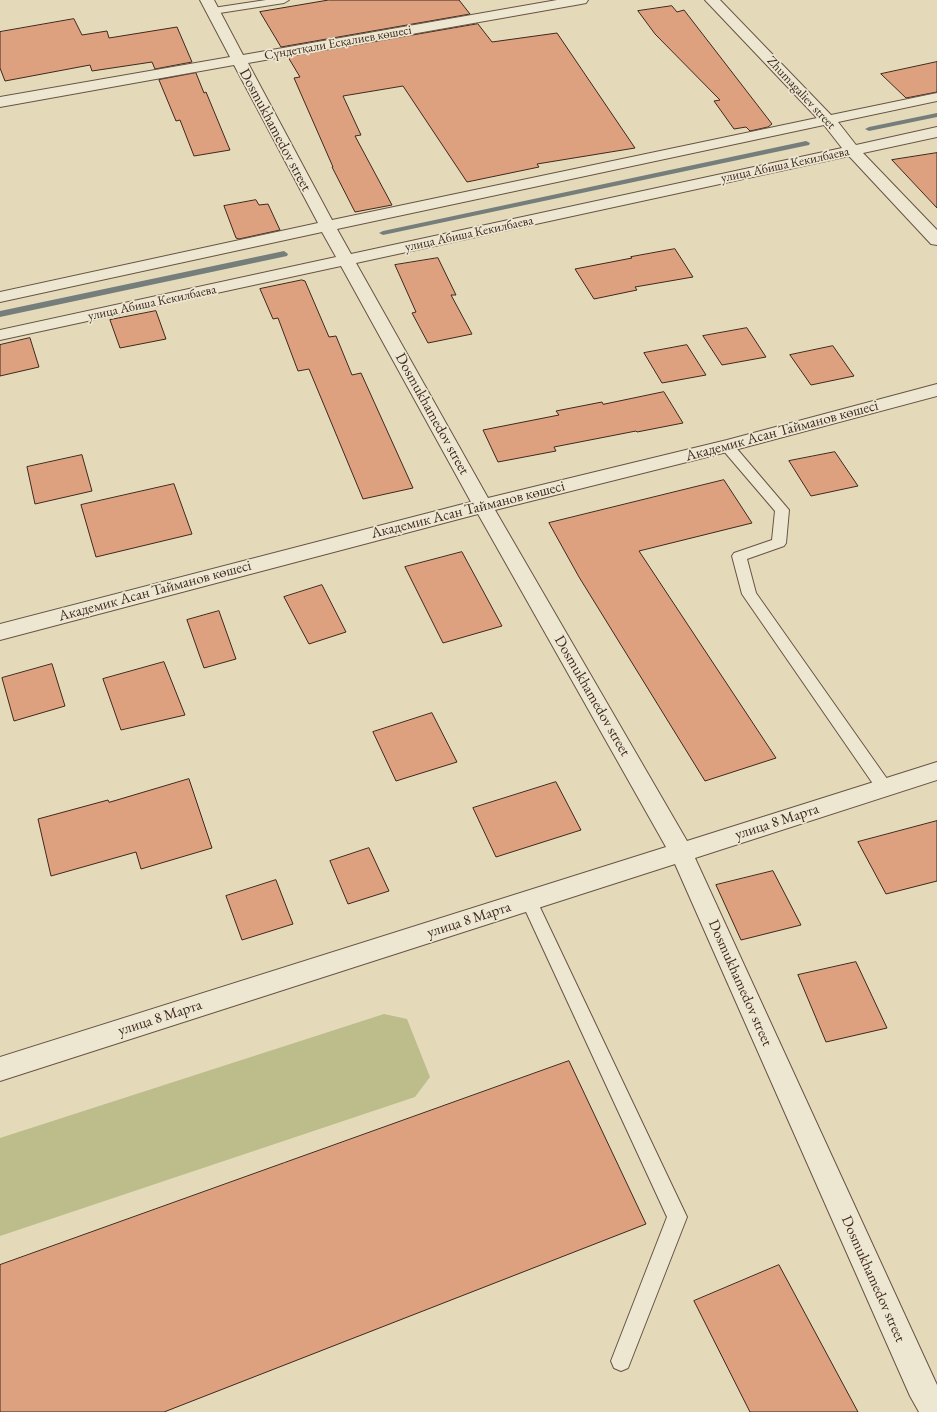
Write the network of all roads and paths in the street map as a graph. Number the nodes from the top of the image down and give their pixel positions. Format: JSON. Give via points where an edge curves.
{"nodes":[{"id":1,"x":284,"y":0,"type":"edge"},
{"id":2,"x":582,"y":0,"type":"edge"},
{"id":3,"x":712,"y":0,"type":"edge"},
{"id":4,"x":210,"y":6,"type":"edge"},
{"id":5,"x":238,"y":61,"type":"junction"},
{"id":6,"x":937,"y":97,"type":"edge"},
{"id":7,"x":0,"y":102,"type":"edge"},
{"id":8,"x":829,"y":120,"type":"junction"},
{"id":9,"x":937,"y":132,"type":"edge"},
{"id":10,"x":852,"y":150,"type":"junction"},
{"id":11,"x":327,"y":226,"type":"junction"},
{"id":12,"x":937,"y":240,"type":"edge"},
{"id":13,"x":346,"y":261,"type":"junction"},
{"id":14,"x":0,"y":296,"type":"edge"},
{"id":15,"x":0,"y":335,"type":"edge"},
{"id":16,"x":937,"y":390,"type":"edge"},
{"id":17,"x":727,"y":446,"type":"junction"},
{"id":18,"x":483,"y":506,"type":"junction"},
{"id":19,"x":0,"y":632,"type":"edge"},
{"id":20,"x":937,"y":771,"type":"edge"},
{"id":21,"x":884,"y":787,"type":"junction"},
{"id":22,"x":681,"y":852,"type":"junction"},
{"id":23,"x":529,"y":901,"type":"junction"},
{"id":24,"x":0,"y":1069,"type":"edge"},
{"id":25,"x":621,"y":1361,"type":"dead end"},
{"id":26,"x":929,"y":1382,"type":"edge"},
{"id":27,"x":935,"y":1412,"type":"edge"}],
"edges":[{"from":1,"to":4,"type":"lane"},
{"from":2,"to":5,"type":"street","name":"Сүндетқали Есқалиев көшесі"},
{"from":3,"to":8,"type":"street","name":"Zhumagaliev street"},
{"from":4,"to":5,"type":"street","name":"Dosmukhamedov street"},
{"from":5,"to":7,"type":"street","name":"Сүндетқали Есқалиев көшесі"},
{"from":5,"to":11,"type":"street","name":"Dosmukhamedov street"},
{"from":6,"to":8,"type":"street"},
{"from":8,"to":10,"type":"street","name":"Zhumagaliev street"},
{"from":8,"to":11,"type":"street"},
{"from":9,"to":10,"type":"street","name":"улица Абиша Кекилбаева"},
{"from":10,"to":12,"type":"street","name":"Zhumagaliev street"},
{"from":10,"to":13,"type":"street","name":"улица Абиша Кекилбаева"},
{"from":11,"to":13,"type":"street","name":"Dosmukhamedov street"},
{"from":11,"to":14,"type":"street"},
{"from":13,"to":15,"type":"street","name":"улица Абиша Кекилбаева"},
{"from":13,"to":18,"type":"street","name":"Dosmukhamedov street"},
{"from":16,"to":17,"type":"street","name":"Академик Асан Тайманов көшесі"},
{"from":17,"to":18,"type":"street","name":"Академик Асан Тайманов көшесі"},
{"from":17,"to":21,"type":"lane","via":[[782,510],[779,543],[739,556],[749,594]]},
{"from":18,"to":19,"type":"street","name":"Академик Асан Тайманов көшесі"},
{"from":18,"to":22,"type":"street","name":"Dosmukhamedov street"},
{"from":20,"to":21,"type":"street","name":"улица 8 Марта"},
{"from":21,"to":22,"type":"street","name":"улица 8 Марта"},
{"from":22,"to":23,"type":"street","name":"улица 8 Марта"},
{"from":22,"to":26,"type":"street","name":"Dosmukhamedov street"},
{"from":23,"to":24,"type":"street","name":"улица 8 Марта"},
{"from":23,"to":25,"type":"lane","via":[[677,1217]]},
{"from":26,"to":27,"type":"street","name":"Dosmukhamedov street"}]}
